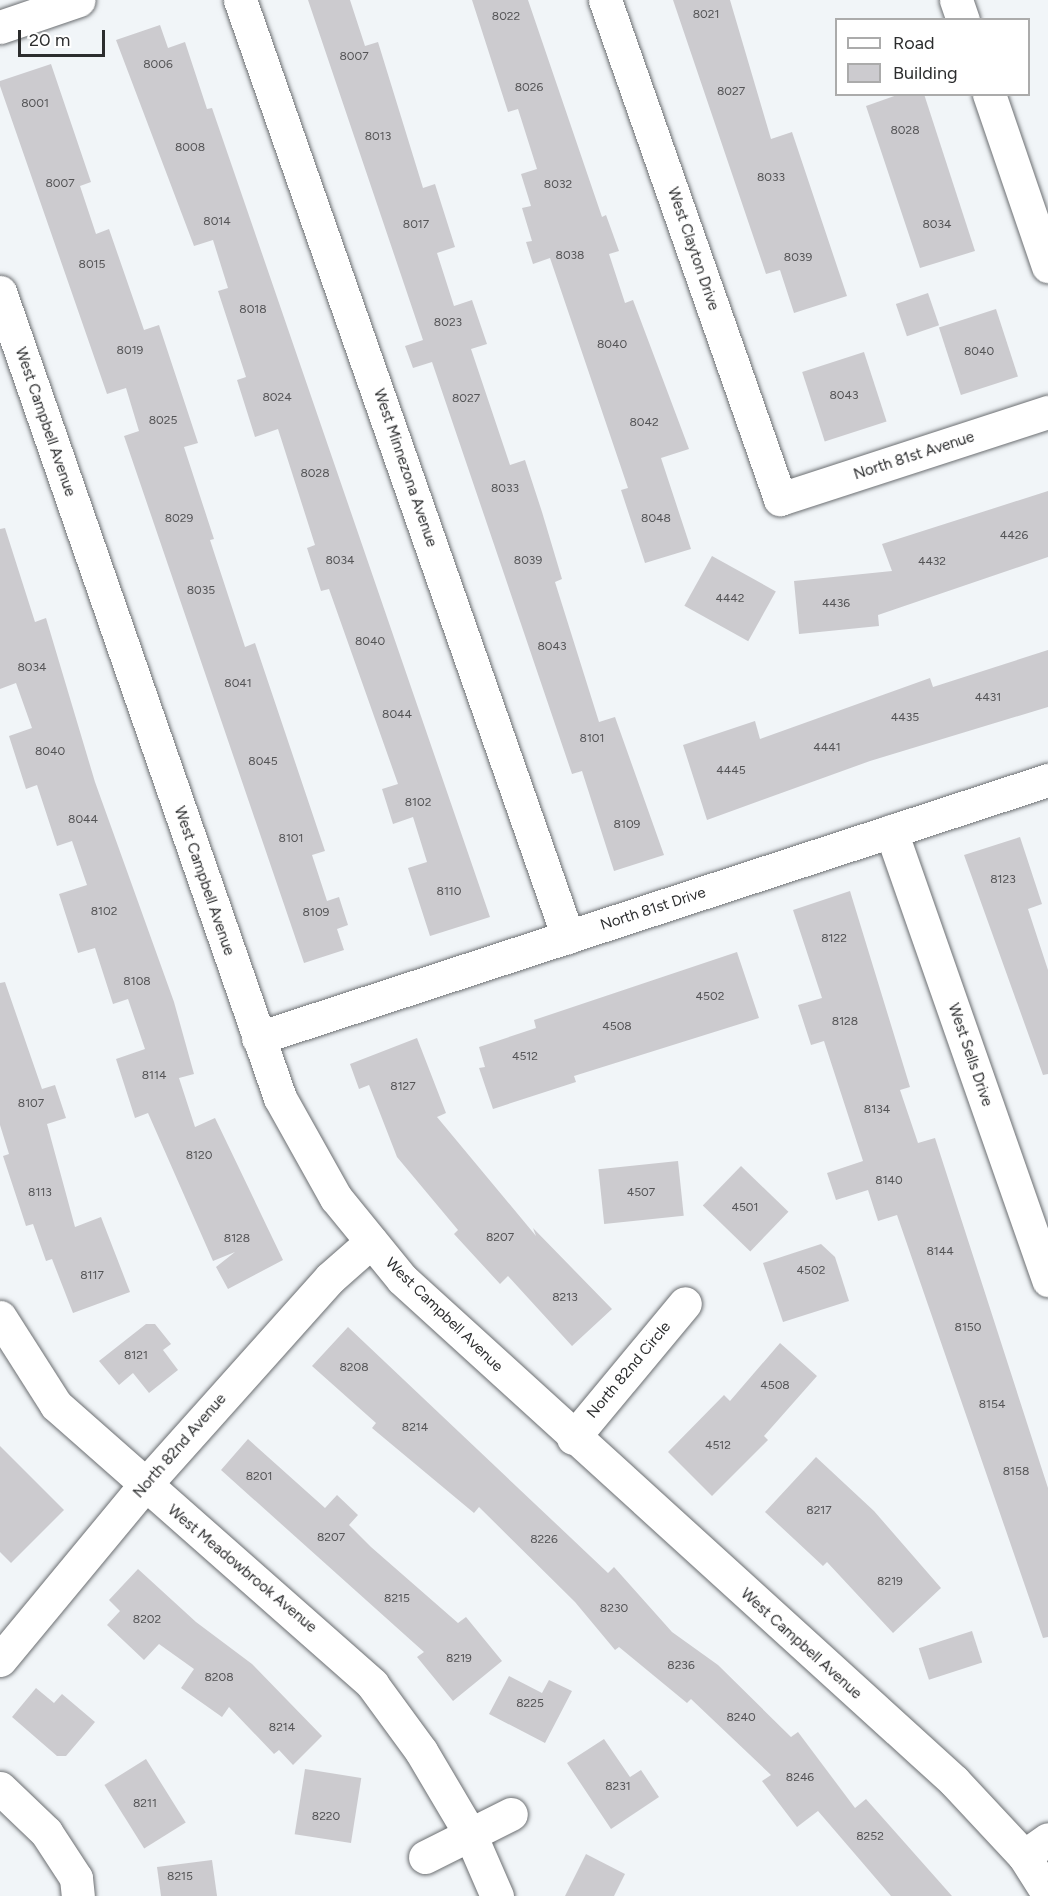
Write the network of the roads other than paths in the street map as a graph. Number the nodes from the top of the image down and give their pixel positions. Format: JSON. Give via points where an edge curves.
{"nodes":[{"id":1,"x":80,"y":0,"type":"edge"},
{"id":2,"x":240,"y":0,"type":"edge"},
{"id":3,"x":605,"y":0,"type":"edge"},
{"id":4,"x":956,"y":0,"type":"edge"},
{"id":5,"x":962,"y":18,"type":"edge"},
{"id":6,"x":0,"y":27,"type":"edge"},
{"id":7,"x":990,"y":96,"type":"edge"},
{"id":8,"x":1048,"y":266,"type":"edge"},
{"id":9,"x":0,"y":292,"type":"edge"},
{"id":10,"x":1048,"y":412,"type":"edge"},
{"id":11,"x":780,"y":499,"type":"joint"},
{"id":12,"x":1048,"y":780,"type":"edge"},
{"id":13,"x":891,"y":831,"type":"junction"},
{"id":14,"x":568,"y":937,"type":"junction"},
{"id":15,"x":258,"y":1038,"type":"junction"},
{"id":16,"x":371,"y":1242,"type":"junction"},
{"id":17,"x":1048,"y":1280,"type":"edge"},
{"id":18,"x":685,"y":1303,"type":"dead end"},
{"id":19,"x":0,"y":1317,"type":"edge"},
{"id":20,"x":573,"y":1438,"type":"junction"},
{"id":21,"x":144,"y":1486,"type":"junction"},
{"id":22,"x":0,"y":1660,"type":"edge"},
{"id":23,"x":0,"y":1788,"type":"edge"},
{"id":24,"x":512,"y":1814,"type":"dead end"},
{"id":25,"x":470,"y":1834,"type":"junction"},
{"id":26,"x":1036,"y":1848,"type":"edge"},
{"id":27,"x":425,"y":1857,"type":"dead end"},
{"id":28,"x":1048,"y":1894,"type":"edge"},
{"id":29,"x":78,"y":1896,"type":"edge"},
{"id":30,"x":497,"y":1896,"type":"edge"}],
"edges":[{"from":1,"to":6,"type":"street"},
{"from":2,"to":14,"type":"street","name":"West Minnezona Avenue"},
{"from":3,"to":11,"type":"street","name":"West Clayton Drive"},
{"from":4,"to":5,"type":"street"},
{"from":7,"to":8,"type":"street"},
{"from":9,"to":15,"type":"street","name":"West Campbell Avenue"},
{"from":10,"to":11,"type":"street","name":"North 81st Avenue"},
{"from":12,"to":13,"type":"street","name":"North 81st Drive"},
{"from":13,"to":14,"type":"street","name":"North 81st Drive"},
{"from":13,"to":17,"type":"street","name":"West Sells Drive"},
{"from":14,"to":15,"type":"street","name":"North 81st Drive"},
{"from":15,"to":16,"type":"street","name":"West Campbell Avenue","via":[[311,1159]]},
{"from":16,"to":20,"type":"street","name":"West Campbell Avenue","via":[[402,1279]]},
{"from":16,"to":21,"type":"street","name":"North 82nd Avenue","via":[[330,1278]]},
{"from":18,"to":20,"type":"street","name":"North 82nd Circle"},
{"from":19,"to":21,"type":"street","name":"West Meadowbrook Avenue","via":[[56,1405]]},
{"from":20,"to":26,"type":"street","name":"West Campbell Avenue","via":[[954,1781]]},
{"from":21,"to":22,"type":"street","name":"North 82nd Avenue"},
{"from":21,"to":25,"type":"street","name":"West Meadowbrook Avenue","via":[[372,1684],[422,1751]]},
{"from":23,"to":29,"type":"street","via":[[46,1832],[76,1878]]},
{"from":24,"to":25,"type":"street"},
{"from":25,"to":27,"type":"street"},
{"from":25,"to":30,"type":"street","name":"West Meadowbrook Avenue"},
{"from":26,"to":28,"type":"street","name":"West Campbell Avenue"}]}
